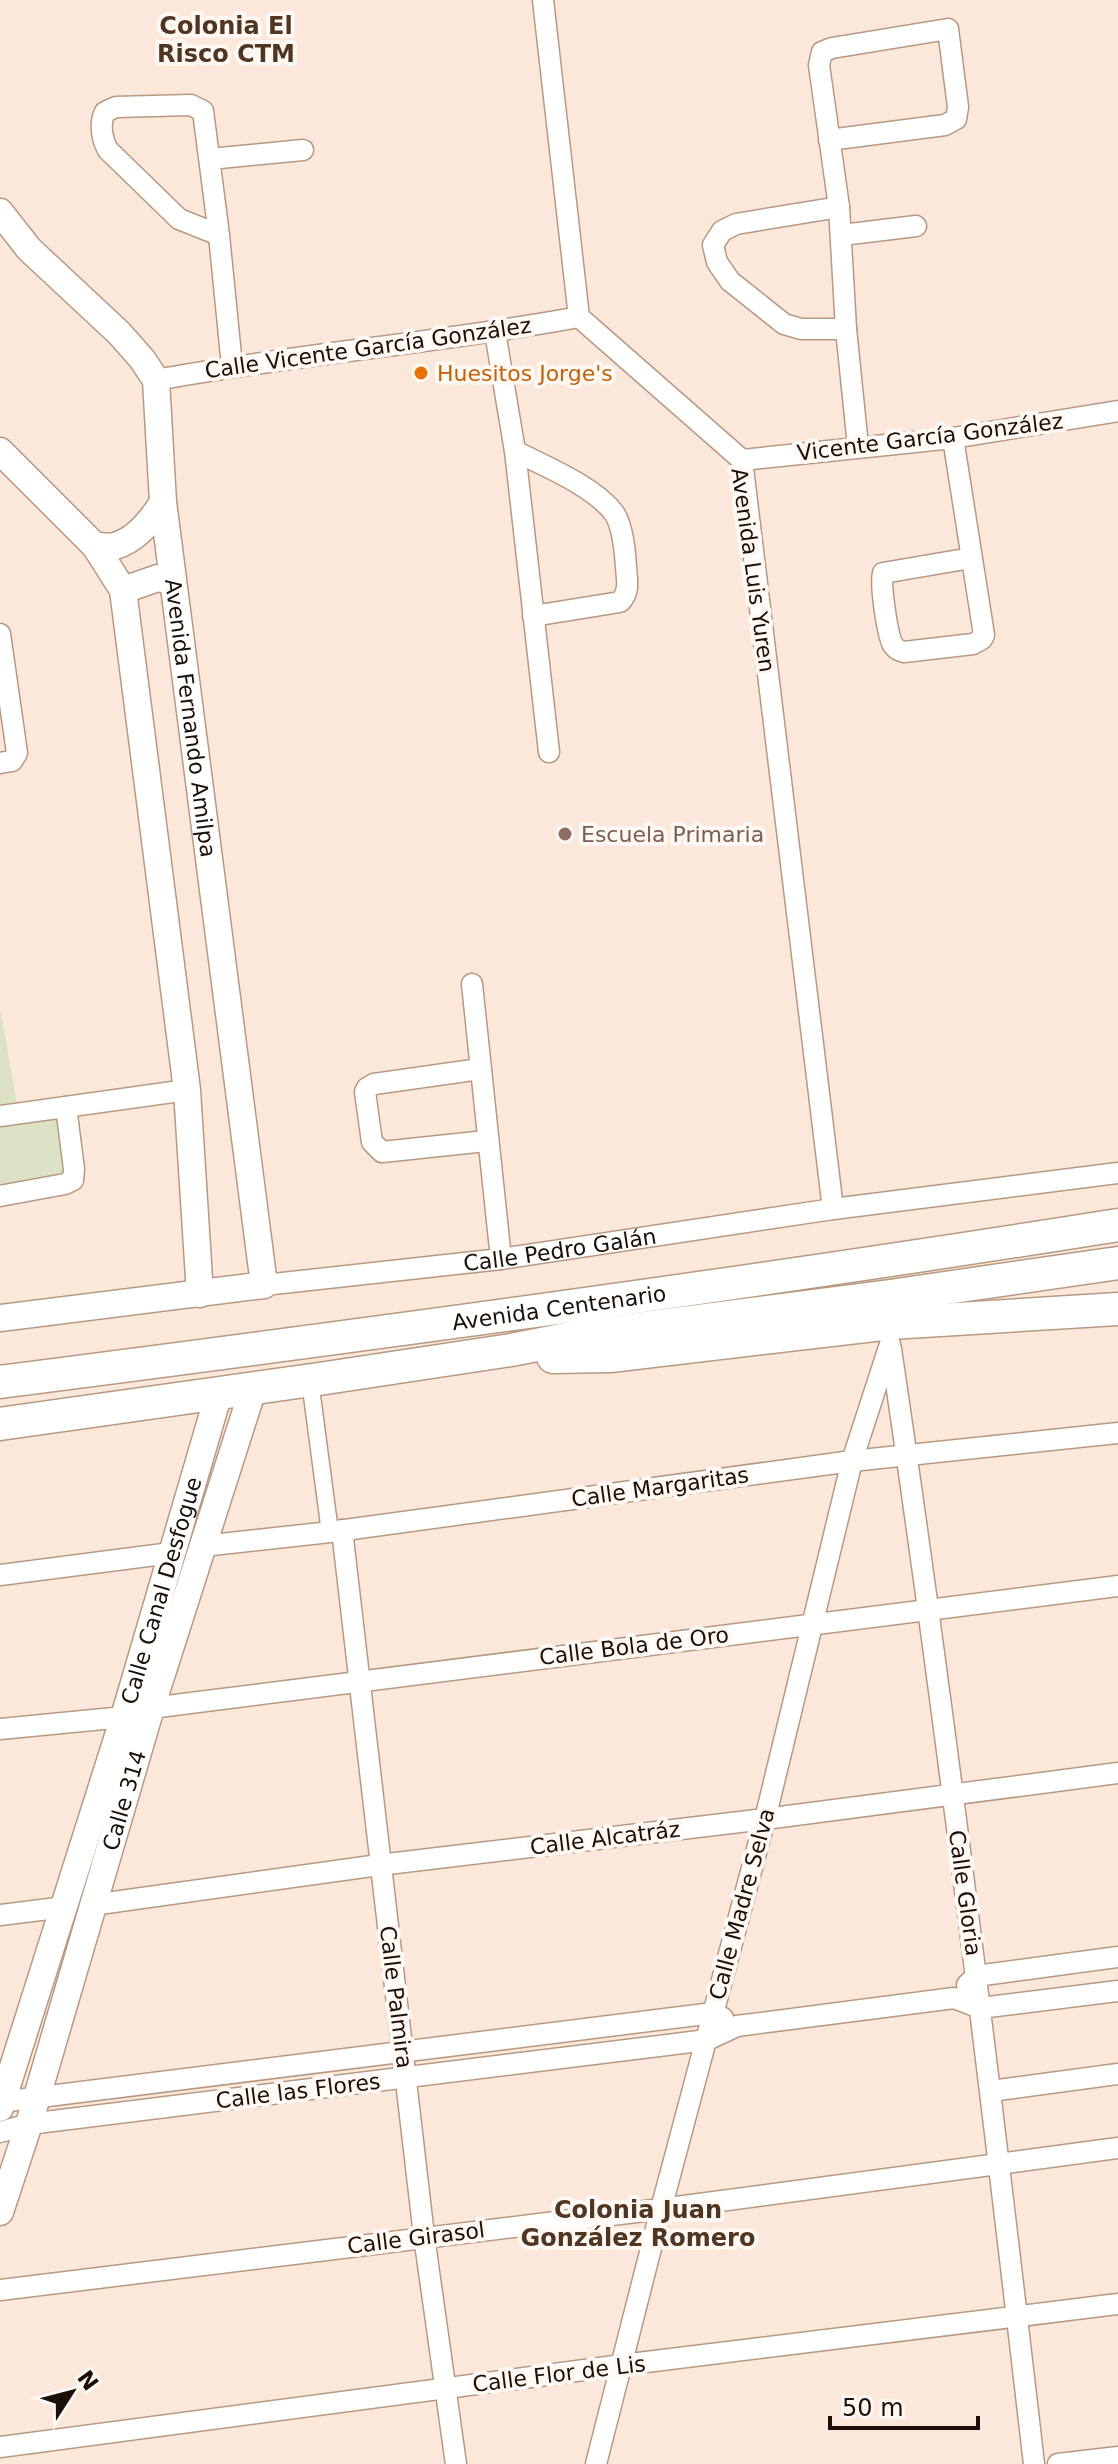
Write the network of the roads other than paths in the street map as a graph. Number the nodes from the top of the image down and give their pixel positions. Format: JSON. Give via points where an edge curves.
{"nodes":[{"id":1,"x":543,"y":0,"type":"edge"},
{"id":2,"x":829,"y":140,"type":"junction"},
{"id":3,"x":303,"y":150,"type":"dead end"},
{"id":4,"x":210,"y":159,"type":"junction"},
{"id":5,"x":839,"y":207,"type":"junction"},
{"id":6,"x":0,"y":212,"type":"edge"},
{"id":7,"x":916,"y":226,"type":"dead end"},
{"id":8,"x":0,"y":235,"type":"edge"},
{"id":9,"x":219,"y":235,"type":"junction"},
{"id":10,"x":842,"y":235,"type":"junction"},
{"id":11,"x":29,"y":249,"type":"junction"},
{"id":12,"x":579,"y":317,"type":"junction"},
{"id":13,"x":846,"y":329,"type":"junction"},
{"id":14,"x":495,"y":332,"type":"junction"},
{"id":15,"x":232,"y":366,"type":"junction"},
{"id":16,"x":156,"y":380,"type":"junction"},
{"id":17,"x":1118,"y":411,"type":"edge"},
{"id":18,"x":953,"y":438,"type":"junction"},
{"id":19,"x":858,"y":446,"type":"junction"},
{"id":20,"x":0,"y":451,"type":"edge"},
{"id":21,"x":515,"y":451,"type":"junction"},
{"id":22,"x":742,"y":460,"type":"junction"},
{"id":23,"x":163,"y":502,"type":"junction"},
{"id":24,"x":95,"y":546,"type":"junction"},
{"id":25,"x":971,"y":558,"type":"junction"},
{"id":26,"x":172,"y":581,"type":"junction"},
{"id":27,"x":123,"y":590,"type":"junction"},
{"id":28,"x":533,"y":616,"type":"junction"},
{"id":29,"x":0,"y":634,"type":"edge"},
{"id":30,"x":549,"y":752,"type":"dead end"},
{"id":31,"x":0,"y":763,"type":"edge"},
{"id":32,"x":472,"y":984,"type":"dead end"},
{"id":33,"x":480,"y":1069,"type":"junction"},
{"id":34,"x":187,"y":1090,"type":"junction"},
{"id":35,"x":66,"y":1107,"type":"junction"},
{"id":36,"x":0,"y":1116,"type":"edge"},
{"id":37,"x":486,"y":1141,"type":"junction"},
{"id":38,"x":1118,"y":1173,"type":"edge"},
{"id":39,"x":0,"y":1196,"type":"edge"},
{"id":40,"x":833,"y":1209,"type":"junction"},
{"id":41,"x":1118,"y":1225,"type":"edge"},
{"id":42,"x":501,"y":1259,"type":"junction"},
{"id":43,"x":1118,"y":1263,"type":"edge"},
{"id":44,"x":264,"y":1285,"type":"junction"},
{"id":45,"x":200,"y":1294,"type":"junction"},
{"id":46,"x":1118,"y":1309,"type":"edge"},
{"id":47,"x":0,"y":1318,"type":"edge"},
{"id":48,"x":890,"y":1321,"type":"junction"},
{"id":49,"x":310,"y":1381,"type":"junction"},
{"id":50,"x":0,"y":1382,"type":"edge"},
{"id":51,"x":253,"y":1389,"type":"junction"},
{"id":52,"x":219,"y":1393,"type":"junction"},
{"id":53,"x":0,"y":1424,"type":"edge"},
{"id":54,"x":1118,"y":1433,"type":"edge"},
{"id":55,"x":907,"y":1457,"type":"junction"},
{"id":56,"x":852,"y":1461,"type":"junction"},
{"id":57,"x":336,"y":1531,"type":"junction"},
{"id":58,"x":203,"y":1546,"type":"junction"},
{"id":59,"x":171,"y":1553,"type":"junction"},
{"id":60,"x":0,"y":1575,"type":"edge"},
{"id":61,"x":1118,"y":1586,"type":"edge"},
{"id":62,"x":929,"y":1611,"type":"junction"},
{"id":63,"x":814,"y":1623,"type":"junction"},
{"id":64,"x":360,"y":1681,"type":"junction"},
{"id":65,"x":151,"y":1708,"type":"junction"},
{"id":66,"x":124,"y":1717,"type":"junction"},
{"id":67,"x":0,"y":1729,"type":"edge"},
{"id":68,"x":1118,"y":1773,"type":"edge"},
{"id":69,"x":951,"y":1793,"type":"junction"},
{"id":70,"x":765,"y":1819,"type":"junction"},
{"id":71,"x":379,"y":1865,"type":"junction"},
{"id":72,"x":92,"y":1905,"type":"junction"},
{"id":73,"x":65,"y":1907,"type":"junction"},
{"id":74,"x":0,"y":1915,"type":"edge"},
{"id":75,"x":1118,"y":1957,"type":"edge"},
{"id":76,"x":976,"y":1976,"type":"junction"},
{"id":77,"x":1118,"y":1991,"type":"edge"},
{"id":78,"x":954,"y":1998,"type":"junction"},
{"id":79,"x":980,"y":2008,"type":"junction"},
{"id":80,"x":713,"y":2013,"type":"junction"},
{"id":81,"x":737,"y":2026,"type":"junction"},
{"id":82,"x":707,"y":2040,"type":"junction"},
{"id":83,"x":403,"y":2050,"type":"junction"},
{"id":84,"x":1118,"y":2074,"type":"edge"},
{"id":85,"x":407,"y":2078,"type":"junction"},
{"id":86,"x":991,"y":2091,"type":"junction"},
{"id":87,"x":36,"y":2096,"type":"junction"},
{"id":88,"x":0,"y":2103,"type":"edge"},
{"id":89,"x":29,"y":2124,"type":"junction"},
{"id":90,"x":0,"y":2132,"type":"edge"},
{"id":91,"x":1118,"y":2148,"type":"edge"},
{"id":92,"x":999,"y":2162,"type":"junction"},
{"id":93,"x":661,"y":2209,"type":"junction"},
{"id":94,"x":0,"y":2212,"type":"edge"},
{"id":95,"x":424,"y":2236,"type":"junction"},
{"id":96,"x":0,"y":2290,"type":"edge"},
{"id":97,"x":1118,"y":2304,"type":"edge"},
{"id":98,"x":1017,"y":2315,"type":"junction"},
{"id":99,"x":622,"y":2365,"type":"junction"},
{"id":100,"x":447,"y":2388,"type":"junction"},
{"id":101,"x":0,"y":2447,"type":"edge"},
{"id":102,"x":1118,"y":2457,"type":"edge"},
{"id":103,"x":456,"y":2464,"type":"edge"},
{"id":104,"x":596,"y":2464,"type":"edge"},
{"id":105,"x":1034,"y":2464,"type":"edge"},
{"id":106,"x":1058,"y":2464,"type":"edge"}],
"edges":[{"from":1,"to":12,"type":"street"},
{"from":2,"to":2,"type":"street","via":[[819,65],[822,52],[948,29],[956,119],[945,125]]},
{"from":2,"to":5,"type":"street"},
{"from":3,"to":4,"type":"street"},
{"from":4,"to":9,"type":"street"},
{"from":4,"to":9,"type":"street","via":[[205,116],[196,106],[116,107],[102,117],[108,150],[179,219]]},
{"from":5,"to":10,"type":"street"},
{"from":5,"to":13,"type":"street","via":[[736,224],[722,231],[713,245],[730,281],[784,324]]},
{"from":6,"to":11,"type":"street"},
{"from":7,"to":10,"type":"street"},
{"from":8,"to":11,"type":"street"},
{"from":9,"to":15,"type":"street"},
{"from":10,"to":13,"type":"street"},
{"from":11,"to":16,"type":"street","via":[[119,333]]},
{"from":12,"to":14,"type":"street","name":"Calle Vicente García González"},
{"from":12,"to":22,"type":"street","name":"Avenida Luis Yuren"},
{"from":13,"to":19,"type":"street"},
{"from":14,"to":15,"type":"street","name":"Calle Vicente García González"},
{"from":14,"to":21,"type":"street"},
{"from":15,"to":16,"type":"street","name":"Calle Vicente García González"},
{"from":16,"to":23,"type":"street","name":"Avenida Fernando Amilpa"},
{"from":17,"to":18,"type":"street","name":"Vicente García González"},
{"from":18,"to":19,"type":"street","name":"Vicente García González"},
{"from":18,"to":25,"type":"street"},
{"from":19,"to":22,"type":"street","name":"Vicente García González"},
{"from":20,"to":24,"type":"street"},
{"from":21,"to":28,"type":"street"},
{"from":21,"to":28,"type":"street","via":[[585,489],[612,511],[625,555],[627,588],[620,602]]},
{"from":22,"to":40,"type":"street","name":"Avenida Luis Yuren"},
{"from":23,"to":24,"type":"street","via":[[136,534],[115,546]]},
{"from":23,"to":26,"type":"street","name":"Avenida Fernando Amilpa"},
{"from":24,"to":27,"type":"street"},
{"from":25,"to":25,"type":"street","via":[[982,639],[904,652],[895,648],[883,573]]},
{"from":26,"to":27,"type":"street","via":[[158,578]]},
{"from":26,"to":44,"type":"street","name":"Avenida Fernando Amilpa"},
{"from":27,"to":34,"type":"street"},
{"from":28,"to":30,"type":"street"},
{"from":29,"to":31,"type":"street","via":[[17,757]]},
{"from":32,"to":33,"type":"street"},
{"from":33,"to":37,"type":"street"},
{"from":33,"to":37,"type":"street","via":[[374,1084],[365,1092],[372,1142],[382,1152]]},
{"from":34,"to":35,"type":"street"},
{"from":34,"to":45,"type":"street"},
{"from":35,"to":36,"type":"street"},
{"from":35,"to":39,"type":"street","via":[[73,1180]]},
{"from":37,"to":42,"type":"street"},
{"from":38,"to":40,"type":"street","name":"Calle Pedro Galán"},
{"from":40,"to":42,"type":"street","name":"Calle Pedro Galán"},
{"from":41,"to":50,"type":"main road","name":"Avenida Centenario","via":[[830,1270]]},
{"from":42,"to":44,"type":"street","name":"Calle Pedro Galán"},
{"from":43,"to":48,"type":"main road","name":"Avenida Centenario"},
{"from":44,"to":45,"type":"street","name":"Calle Pedro Galán"},
{"from":45,"to":47,"type":"street","name":"Calle Pedro Galán"},
{"from":46,"to":48,"type":"main road","name":"Avenida Centenario"},
{"from":48,"to":49,"type":"main road","name":"Avenida Centenario","via":[[582,1336]]},
{"from":48,"to":55,"type":"street","name":"Calle Gloria"},
{"from":48,"to":56,"type":"street","name":"Calle Madre Selva"},
{"from":49,"to":51,"type":"main road","name":"Avenida Centenario"},
{"from":49,"to":57,"type":"street"},
{"from":51,"to":52,"type":"main road","name":"Avenida Centenario"},
{"from":51,"to":58,"type":"street","name":"Calle 314"},
{"from":52,"to":53,"type":"main road","name":"Avenida Centenario"},
{"from":52,"to":59,"type":"street","name":"Calle Canal Desfogue"},
{"from":54,"to":55,"type":"street","name":"Calle Margaritas"},
{"from":55,"to":56,"type":"street","name":"Calle Margaritas"},
{"from":55,"to":62,"type":"street","name":"Calle Gloria"},
{"from":56,"to":57,"type":"street","name":"Calle Margaritas"},
{"from":56,"to":63,"type":"street","name":"Calle Madre Selva"},
{"from":57,"to":58,"type":"street","name":"Calle Margaritas"},
{"from":57,"to":64,"type":"street","name":"Calle Palmira"},
{"from":58,"to":65,"type":"street","name":"Calle 314"},
{"from":59,"to":60,"type":"street"},
{"from":59,"to":66,"type":"street","name":"Calle Canal Desfogue"},
{"from":61,"to":62,"type":"street","name":"Calle Bola de Oro"},
{"from":62,"to":63,"type":"street","name":"Calle Bola de Oro"},
{"from":62,"to":69,"type":"street","name":"Calle Gloria"},
{"from":63,"to":64,"type":"street","name":"Calle Bola de Oro"},
{"from":63,"to":70,"type":"street","name":"Calle Madre Selva"},
{"from":64,"to":65,"type":"street","name":"Calle Bola de Oro"},
{"from":64,"to":71,"type":"street","name":"Calle Palmira"},
{"from":65,"to":72,"type":"street","name":"Calle 314"},
{"from":66,"to":67,"type":"street"},
{"from":66,"to":73,"type":"street","name":"Calle Canal Desfogue"},
{"from":68,"to":69,"type":"street","name":"Calle Alcatráz"},
{"from":69,"to":70,"type":"street","name":"Calle Alcatráz"},
{"from":69,"to":76,"type":"street","name":"Calle Gloria"},
{"from":70,"to":71,"type":"street","name":"Calle Alcatráz"},
{"from":70,"to":80,"type":"street","name":"Calle Madre Selva"},
{"from":71,"to":72,"type":"street","name":"Calle Alcatráz"},
{"from":71,"to":83,"type":"street","name":"Calle Palmira"},
{"from":72,"to":87,"type":"street","name":"Calle 314"},
{"from":73,"to":74,"type":"street"},
{"from":73,"to":88,"type":"street","name":"Calle Canal Desfogue"},
{"from":75,"to":76,"type":"street"},
{"from":76,"to":78,"type":"street"},
{"from":76,"to":79,"type":"street","name":"Calle Gloria"},
{"from":77,"to":79,"type":"street","name":"Calle las Flores"},
{"from":78,"to":79,"type":"street","name":"Calle las Flores"},
{"from":78,"to":81,"type":"street","name":"Calle las Flores"},
{"from":79,"to":86,"type":"street","name":"Calle Gloria"},
{"from":80,"to":81,"type":"street"},
{"from":80,"to":82,"type":"street","name":"Calle Madre Selva"},
{"from":80,"to":83,"type":"street","name":"Calle las Flores"},
{"from":81,"to":82,"type":"street","name":"Calle las Flores"},
{"from":82,"to":85,"type":"street","name":"Calle las Flores"},
{"from":82,"to":93,"type":"street","name":"Calle Madre Selva"},
{"from":83,"to":85,"type":"street","name":"Calle Palmira"},
{"from":83,"to":87,"type":"street","name":"Calle las Flores"},
{"from":84,"to":86,"type":"street"},
{"from":85,"to":89,"type":"street","name":"Calle las Flores"},
{"from":85,"to":95,"type":"street","name":"Calle Palmira"},
{"from":86,"to":92,"type":"street","name":"Calle Gloria"},
{"from":87,"to":88,"type":"street","name":"Calle las Flores"},
{"from":87,"to":89,"type":"street","name":"Calle 314"},
{"from":89,"to":90,"type":"street","name":"Calle las Flores"},
{"from":89,"to":94,"type":"street","name":"Calle 314"},
{"from":91,"to":92,"type":"street","name":"Calle Girasol"},
{"from":92,"to":93,"type":"street","name":"Calle Girasol"},
{"from":92,"to":98,"type":"street","name":"Calle Gloria"},
{"from":93,"to":95,"type":"street","name":"Calle Girasol"},
{"from":93,"to":99,"type":"street","name":"Calle Madre Selva"},
{"from":95,"to":96,"type":"street","name":"Calle Girasol"},
{"from":95,"to":100,"type":"street","name":"Calle Palmira"},
{"from":97,"to":98,"type":"street","name":"Calle Flor de Lis"},
{"from":98,"to":99,"type":"street","name":"Calle Flor de Lis"},
{"from":98,"to":105,"type":"street","name":"Calle Gloria"},
{"from":99,"to":100,"type":"street","name":"Calle Flor de Lis"},
{"from":99,"to":104,"type":"street","name":"Calle Madre Selva"},
{"from":100,"to":101,"type":"street","name":"Calle Flor de Lis"},
{"from":100,"to":103,"type":"street","name":"Calle Palmira"},
{"from":102,"to":106,"type":"street"}]}
